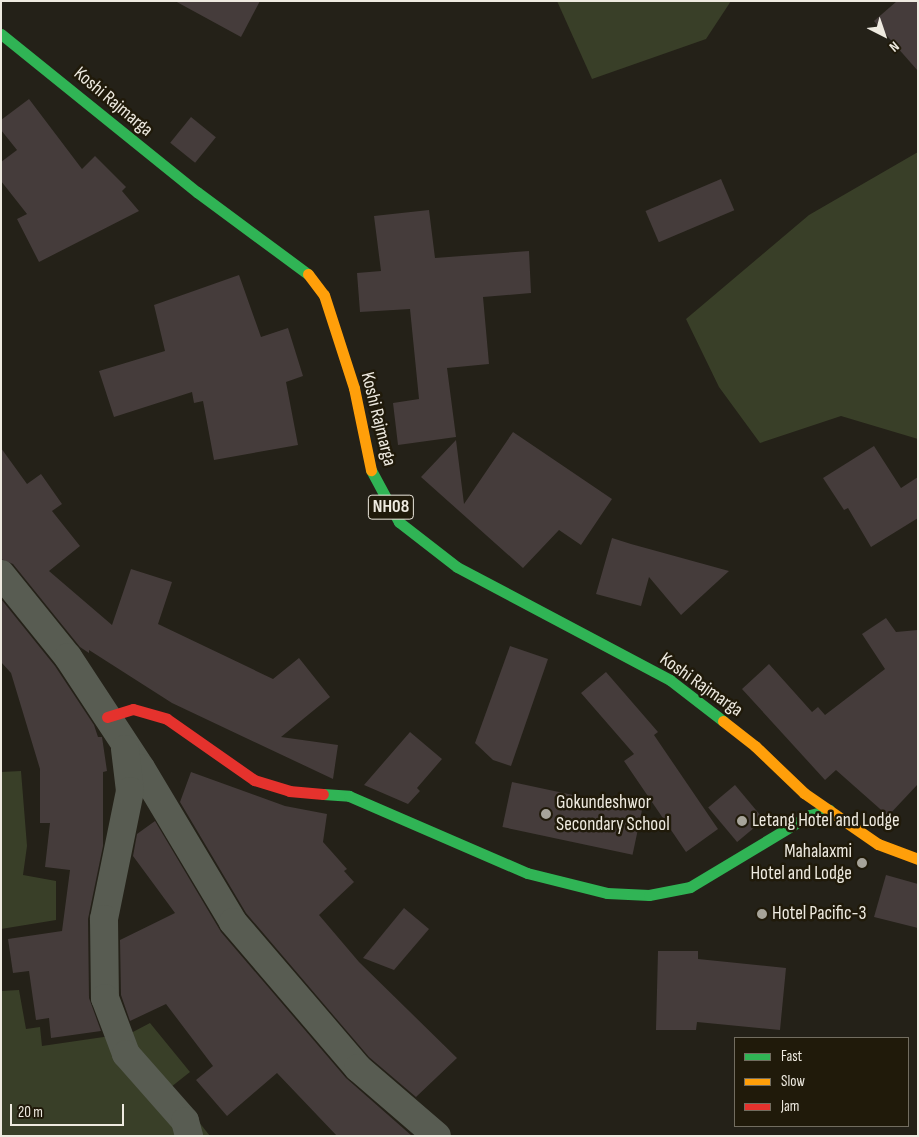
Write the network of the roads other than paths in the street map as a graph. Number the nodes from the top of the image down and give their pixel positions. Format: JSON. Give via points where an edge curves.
{"nodes":[{"id":1,"x":4,"y":39,"type":"edge"},
{"id":2,"x":1,"y":574,"type":"edge"},
{"id":3,"x":108,"y":717,"type":"junction"},
{"id":4,"x":124,"y":740,"type":"junction"},
{"id":5,"x":829,"y":810,"type":"junction"},
{"id":6,"x":918,"y":859,"type":"edge"},
{"id":7,"x":189,"y":1136,"type":"edge"},
{"id":8,"x":437,"y":1136,"type":"edge"}],
"edges":[{"from":1,"to":5,"type":"main road","name":"Koshi Rajmarga","number":"NH08","via":[[167,169],[305,270],[324,295],[354,388],[371,471],[399,522],[457,567],[670,680],[755,746],[804,793]]},
{"from":2,"to":3,"type":"street","via":[[68,657]]},
{"from":3,"to":4,"type":"street"},
{"from":3,"to":5,"type":"main road","via":[[133,708],[167,719],[254,780],[289,791],[349,796],[527,873],[607,893],[649,895],[690,887],[810,815]]},
{"from":4,"to":7,"type":"street","via":[[130,791],[104,919],[105,998],[126,1054],[185,1121]]},
{"from":4,"to":8,"type":"street","via":[[233,922],[358,1068]]},
{"from":5,"to":6,"type":"main road","name":"Koshi Rajmarga","number":"NH08","via":[[878,844]]}]}
